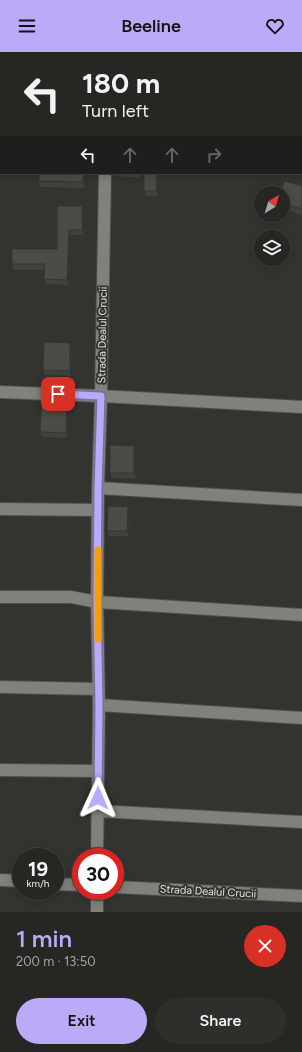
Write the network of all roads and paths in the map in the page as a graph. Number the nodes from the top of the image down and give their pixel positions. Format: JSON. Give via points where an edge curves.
{"nodes":[{"id":1,"x":105,"y":174,"type":"edge"},
{"id":2,"x":0,"y":392,"type":"edge"},
{"id":3,"x":101,"y":396,"type":"junction"},
{"id":4,"x":302,"y":407,"type":"edge"},
{"id":5,"x":98,"y":488,"type":"junction"},
{"id":6,"x":302,"y":500,"type":"edge"},
{"id":7,"x":0,"y":509,"type":"edge"},
{"id":8,"x":98,"y":510,"type":"junction"},
{"id":9,"x":0,"y":597,"type":"edge"},
{"id":10,"x":97,"y":602,"type":"junction"},
{"id":11,"x":302,"y":615,"type":"edge"},
{"id":12,"x":0,"y":687,"type":"edge"},
{"id":13,"x":98,"y":689,"type":"junction"},
{"id":14,"x":99,"y":705,"type":"junction"},
{"id":15,"x":302,"y":718,"type":"edge"},
{"id":16,"x":0,"y":770,"type":"edge"},
{"id":17,"x":98,"y":771,"type":"junction"},
{"id":18,"x":98,"y":811,"type":"junction"},
{"id":19,"x":302,"y":822,"type":"edge"},
{"id":20,"x":97,"y":848,"type":"edge"},
{"id":21,"x":0,"y":880,"type":"edge"},
{"id":22,"x":12,"y":881,"type":"edge"},
{"id":23,"x":124,"y":887,"type":"edge"},
{"id":24,"x":302,"y":896,"type":"edge"},
{"id":25,"x":97,"y":900,"type":"edge"},
{"id":26,"x":97,"y":912,"type":"edge"}],
"edges":[{"from":1,"to":3,"type":"street","name":"Strada Dealul Crucii"},
{"from":2,"to":3,"type":"street"},
{"from":3,"to":4,"type":"street"},
{"from":3,"to":5,"type":"street","name":"Strada Dealul Crucii"},
{"from":5,"to":6,"type":"street"},
{"from":5,"to":8,"type":"street","name":"Strada Dealul Crucii"},
{"from":7,"to":8,"type":"street"},
{"from":8,"to":10,"type":"street","name":"Strada Dealul Crucii"},
{"from":9,"to":10,"type":"street","via":[[71,597]]},
{"from":10,"to":11,"type":"street"},
{"from":10,"to":13,"type":"street","name":"Strada Dealul Crucii"},
{"from":12,"to":13,"type":"street"},
{"from":13,"to":14,"type":"street","name":"Strada Dealul Crucii"},
{"from":14,"to":15,"type":"street"},
{"from":14,"to":17,"type":"street","name":"Strada Dealul Crucii"},
{"from":16,"to":17,"type":"street"},
{"from":17,"to":18,"type":"street","name":"Strada Dealul Crucii"},
{"from":18,"to":19,"type":"street"},
{"from":18,"to":20,"type":"street","name":"Strada Dealul Crucii"},
{"from":21,"to":22,"type":"street"},
{"from":23,"to":24,"type":"street","name":"Strada Dealul Crucii"},
{"from":25,"to":26,"type":"street"}]}
